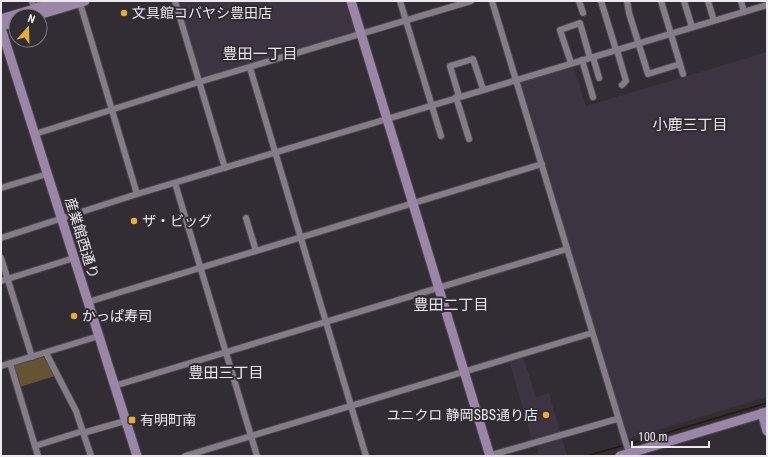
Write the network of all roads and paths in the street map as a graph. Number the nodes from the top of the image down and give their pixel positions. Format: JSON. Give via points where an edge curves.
{"nodes":[{"id":1,"x":44,"y":1,"type":"edge"},
{"id":2,"x":62,"y":1,"type":"edge"},
{"id":3,"x":175,"y":1,"type":"edge"},
{"id":4,"x":351,"y":1,"type":"edge"},
{"id":5,"x":400,"y":1,"type":"edge"},
{"id":6,"x":446,"y":1,"type":"edge"},
{"id":7,"x":471,"y":1,"type":"edge"},
{"id":8,"x":492,"y":1,"type":"edge"},
{"id":9,"x":579,"y":1,"type":"edge"},
{"id":10,"x":601,"y":1,"type":"edge"},
{"id":11,"x":627,"y":1,"type":"edge"},
{"id":12,"x":662,"y":1,"type":"edge"},
{"id":13,"x":684,"y":1,"type":"edge"},
{"id":14,"x":708,"y":1,"type":"edge"},
{"id":15,"x":741,"y":1,"type":"edge"},
{"id":16,"x":82,"y":2,"type":"edge"},
{"id":17,"x":767,"y":5,"type":"edge"},
{"id":18,"x":34,"y":8,"type":"edge"},
{"id":19,"x":448,"y":8,"type":"junction"},
{"id":20,"x":744,"y":12,"type":"junction"},
{"id":21,"x":583,"y":13,"type":"dead end"},
{"id":22,"x":406,"y":21,"type":"junction"},
{"id":23,"x":714,"y":21,"type":"junction"},
{"id":24,"x":1,"y":27,"type":"edge"},
{"id":25,"x":692,"y":27,"type":"junction"},
{"id":26,"x":361,"y":34,"type":"junction"},
{"id":27,"x":671,"y":34,"type":"junction"},
{"id":28,"x":638,"y":44,"type":"junction"},
{"id":29,"x":616,"y":50,"type":"junction"},
{"id":30,"x":592,"y":57,"type":"junction"},
{"id":31,"x":582,"y":60,"type":"junction"},
{"id":32,"x":571,"y":63,"type":"junction"},
{"id":33,"x":680,"y":64,"type":"junction"},
{"id":34,"x":250,"y":68,"type":"junction"},
{"id":35,"x":683,"y":74,"type":"dead end"},
{"id":36,"x":599,"y":78,"type":"dead end"},
{"id":37,"x":516,"y":79,"type":"junction"},
{"id":38,"x":199,"y":82,"type":"junction"},
{"id":39,"x":622,"y":84,"type":"dead end"},
{"id":40,"x":483,"y":89,"type":"junction"},
{"id":41,"x":458,"y":97,"type":"junction"},
{"id":42,"x":593,"y":97,"type":"dead end"},
{"id":43,"x":431,"y":105,"type":"junction"},
{"id":44,"x":112,"y":109,"type":"junction"},
{"id":45,"x":387,"y":118,"type":"junction"},
{"id":46,"x":34,"y":134,"type":"junction"},
{"id":47,"x":441,"y":136,"type":"dead end"},
{"id":48,"x":469,"y":139,"type":"dead end"},
{"id":49,"x":276,"y":153,"type":"junction"},
{"id":50,"x":542,"y":164,"type":"junction"},
{"id":51,"x":225,"y":168,"type":"junction"},
{"id":52,"x":47,"y":174,"type":"junction"},
{"id":53,"x":175,"y":183,"type":"junction"},
{"id":54,"x":1,"y":188,"type":"edge"},
{"id":55,"x":137,"y":194,"type":"junction"},
{"id":56,"x":413,"y":203,"type":"junction"},
{"id":57,"x":62,"y":218,"type":"junction"},
{"id":58,"x":246,"y":218,"type":"dead end"},
{"id":59,"x":301,"y":237,"type":"junction"},
{"id":60,"x":1,"y":238,"type":"edge"},
{"id":61,"x":567,"y":249,"type":"junction"},
{"id":62,"x":256,"y":251,"type":"junction"},
{"id":63,"x":1,"y":258,"type":"edge"},
{"id":64,"x":74,"y":258,"type":"junction"},
{"id":65,"x":200,"y":267,"type":"junction"},
{"id":66,"x":4,"y":280,"type":"edge"},
{"id":67,"x":438,"y":287,"type":"junction"},
{"id":68,"x":88,"y":302,"type":"junction"},
{"id":69,"x":325,"y":321,"type":"junction"},
{"id":70,"x":592,"y":333,"type":"junction"},
{"id":71,"x":99,"y":336,"type":"junction"},
{"id":72,"x":226,"y":351,"type":"junction"},
{"id":73,"x":46,"y":353,"type":"junction"},
{"id":74,"x":32,"y":357,"type":"junction"},
{"id":75,"x":10,"y":364,"type":"junction"},
{"id":76,"x":1,"y":366,"type":"edge"},
{"id":77,"x":464,"y":372,"type":"junction"},
{"id":78,"x":114,"y":386,"type":"junction"},
{"id":79,"x":351,"y":406,"type":"junction"},
{"id":80,"x":764,"y":413,"type":"edge"},
{"id":81,"x":617,"y":418,"type":"junction"},
{"id":82,"x":126,"y":421,"type":"junction"},
{"id":83,"x":767,"y":431,"type":"edge"},
{"id":84,"x":83,"y":432,"type":"junction"},
{"id":85,"x":251,"y":436,"type":"junction"},
{"id":86,"x":35,"y":446,"type":"junction"},
{"id":87,"x":646,"y":452,"type":"edge"},
{"id":88,"x":624,"y":455,"type":"edge"},
{"id":89,"x":38,"y":456,"type":"edge"},
{"id":90,"x":90,"y":456,"type":"edge"},
{"id":91,"x":137,"y":456,"type":"edge"},
{"id":92,"x":185,"y":456,"type":"edge"},
{"id":93,"x":257,"y":456,"type":"edge"},
{"id":94,"x":366,"y":456,"type":"edge"},
{"id":95,"x":489,"y":456,"type":"edge"}],
"edges":[{"from":1,"to":18,"type":"street"},
{"from":2,"to":18,"type":"street"},
{"from":3,"to":38,"type":"street"},
{"from":4,"to":26,"type":"street"},
{"from":5,"to":22,"type":"street"},
{"from":6,"to":19,"type":"street"},
{"from":7,"to":19,"type":"street"},
{"from":8,"to":37,"type":"street"},
{"from":9,"to":21,"type":"street"},
{"from":10,"to":29,"type":"street"},
{"from":11,"to":28,"type":"street"},
{"from":12,"to":27,"type":"street"},
{"from":13,"to":25,"type":"street"},
{"from":14,"to":23,"type":"street"},
{"from":15,"to":20,"type":"street"},
{"from":16,"to":18,"type":"street"},
{"from":16,"to":44,"type":"street"},
{"from":17,"to":20,"type":"street"},
{"from":19,"to":22,"type":"street"},
{"from":20,"to":23,"type":"street"},
{"from":22,"to":26,"type":"street"},
{"from":22,"to":43,"type":"street"},
{"from":23,"to":25,"type":"street"},
{"from":24,"to":46,"type":"street","name":"産業館西通り"},
{"from":25,"to":27,"type":"street"},
{"from":26,"to":34,"type":"street"},
{"from":26,"to":45,"type":"street"},
{"from":27,"to":28,"type":"street"},
{"from":27,"to":33,"type":"street"},
{"from":28,"to":29,"type":"street"},
{"from":28,"to":33,"type":"street","via":[[648,74]]},
{"from":29,"to":30,"type":"street"},
{"from":29,"to":39,"type":"street","via":[[626,81]]},
{"from":30,"to":31,"type":"street"},
{"from":30,"to":32,"type":"street","via":[[580,23],[560,30]]},
{"from":30,"to":36,"type":"street"},
{"from":31,"to":32,"type":"street"},
{"from":31,"to":42,"type":"street"},
{"from":32,"to":37,"type":"street"},
{"from":33,"to":35,"type":"street"},
{"from":34,"to":38,"type":"street"},
{"from":34,"to":49,"type":"street"},
{"from":37,"to":40,"type":"street"},
{"from":37,"to":50,"type":"street"},
{"from":38,"to":44,"type":"street"},
{"from":38,"to":51,"type":"street"},
{"from":40,"to":41,"type":"street"},
{"from":40,"to":41,"type":"street","via":[[473,59],[450,66]]},
{"from":41,"to":43,"type":"street"},
{"from":41,"to":48,"type":"street"},
{"from":43,"to":45,"type":"street"},
{"from":43,"to":47,"type":"street"},
{"from":44,"to":46,"type":"street"},
{"from":44,"to":55,"type":"street"},
{"from":45,"to":49,"type":"street"},
{"from":45,"to":56,"type":"street"},
{"from":46,"to":52,"type":"street","name":"産業館西通り"},
{"from":49,"to":51,"type":"street"},
{"from":49,"to":59,"type":"street"},
{"from":50,"to":56,"type":"street"},
{"from":50,"to":61,"type":"street"},
{"from":51,"to":53,"type":"street"},
{"from":52,"to":54,"type":"street"},
{"from":52,"to":57,"type":"street","name":"産業館西通り"},
{"from":53,"to":55,"type":"street"},
{"from":53,"to":65,"type":"street"},
{"from":55,"to":57,"type":"street"},
{"from":56,"to":59,"type":"street"},
{"from":56,"to":67,"type":"street"},
{"from":57,"to":60,"type":"street"},
{"from":57,"to":64,"type":"street","name":"産業館西通り"},
{"from":58,"to":62,"type":"street"},
{"from":59,"to":62,"type":"street"},
{"from":59,"to":69,"type":"street"},
{"from":61,"to":67,"type":"street"},
{"from":61,"to":70,"type":"street"},
{"from":62,"to":65,"type":"street"},
{"from":63,"to":66,"type":"street"},
{"from":64,"to":66,"type":"street"},
{"from":64,"to":68,"type":"street","name":"産業館西通り"},
{"from":65,"to":68,"type":"street"},
{"from":65,"to":72,"type":"street"},
{"from":66,"to":74,"type":"street"},
{"from":67,"to":69,"type":"street"},
{"from":67,"to":77,"type":"street"},
{"from":68,"to":71,"type":"street","name":"産業館西通り"},
{"from":69,"to":72,"type":"street"},
{"from":69,"to":79,"type":"street"},
{"from":70,"to":77,"type":"street"},
{"from":70,"to":81,"type":"street"},
{"from":71,"to":73,"type":"street"},
{"from":71,"to":78,"type":"street","name":"産業館西通り"},
{"from":72,"to":78,"type":"street"},
{"from":72,"to":85,"type":"street"},
{"from":73,"to":74,"type":"street"},
{"from":73,"to":84,"type":"street","via":[[76,411]]},
{"from":74,"to":75,"type":"street"},
{"from":75,"to":76,"type":"street"},
{"from":75,"to":86,"type":"street"},
{"from":77,"to":79,"type":"street"},
{"from":77,"to":95,"type":"street"},
{"from":78,"to":82,"type":"street","name":"産業館西通り"},
{"from":79,"to":85,"type":"street"},
{"from":79,"to":94,"type":"street"},
{"from":80,"to":83,"type":"street"},
{"from":80,"to":87,"type":"street"},
{"from":81,"to":88,"type":"street"},
{"from":81,"to":95,"type":"street"},
{"from":82,"to":84,"type":"street"},
{"from":82,"to":91,"type":"street","name":"産業館西通り"},
{"from":84,"to":86,"type":"street"},
{"from":84,"to":90,"type":"street"},
{"from":85,"to":92,"type":"street"},
{"from":85,"to":93,"type":"street"},
{"from":86,"to":89,"type":"street"},
{"from":87,"to":88,"type":"street"}]}
